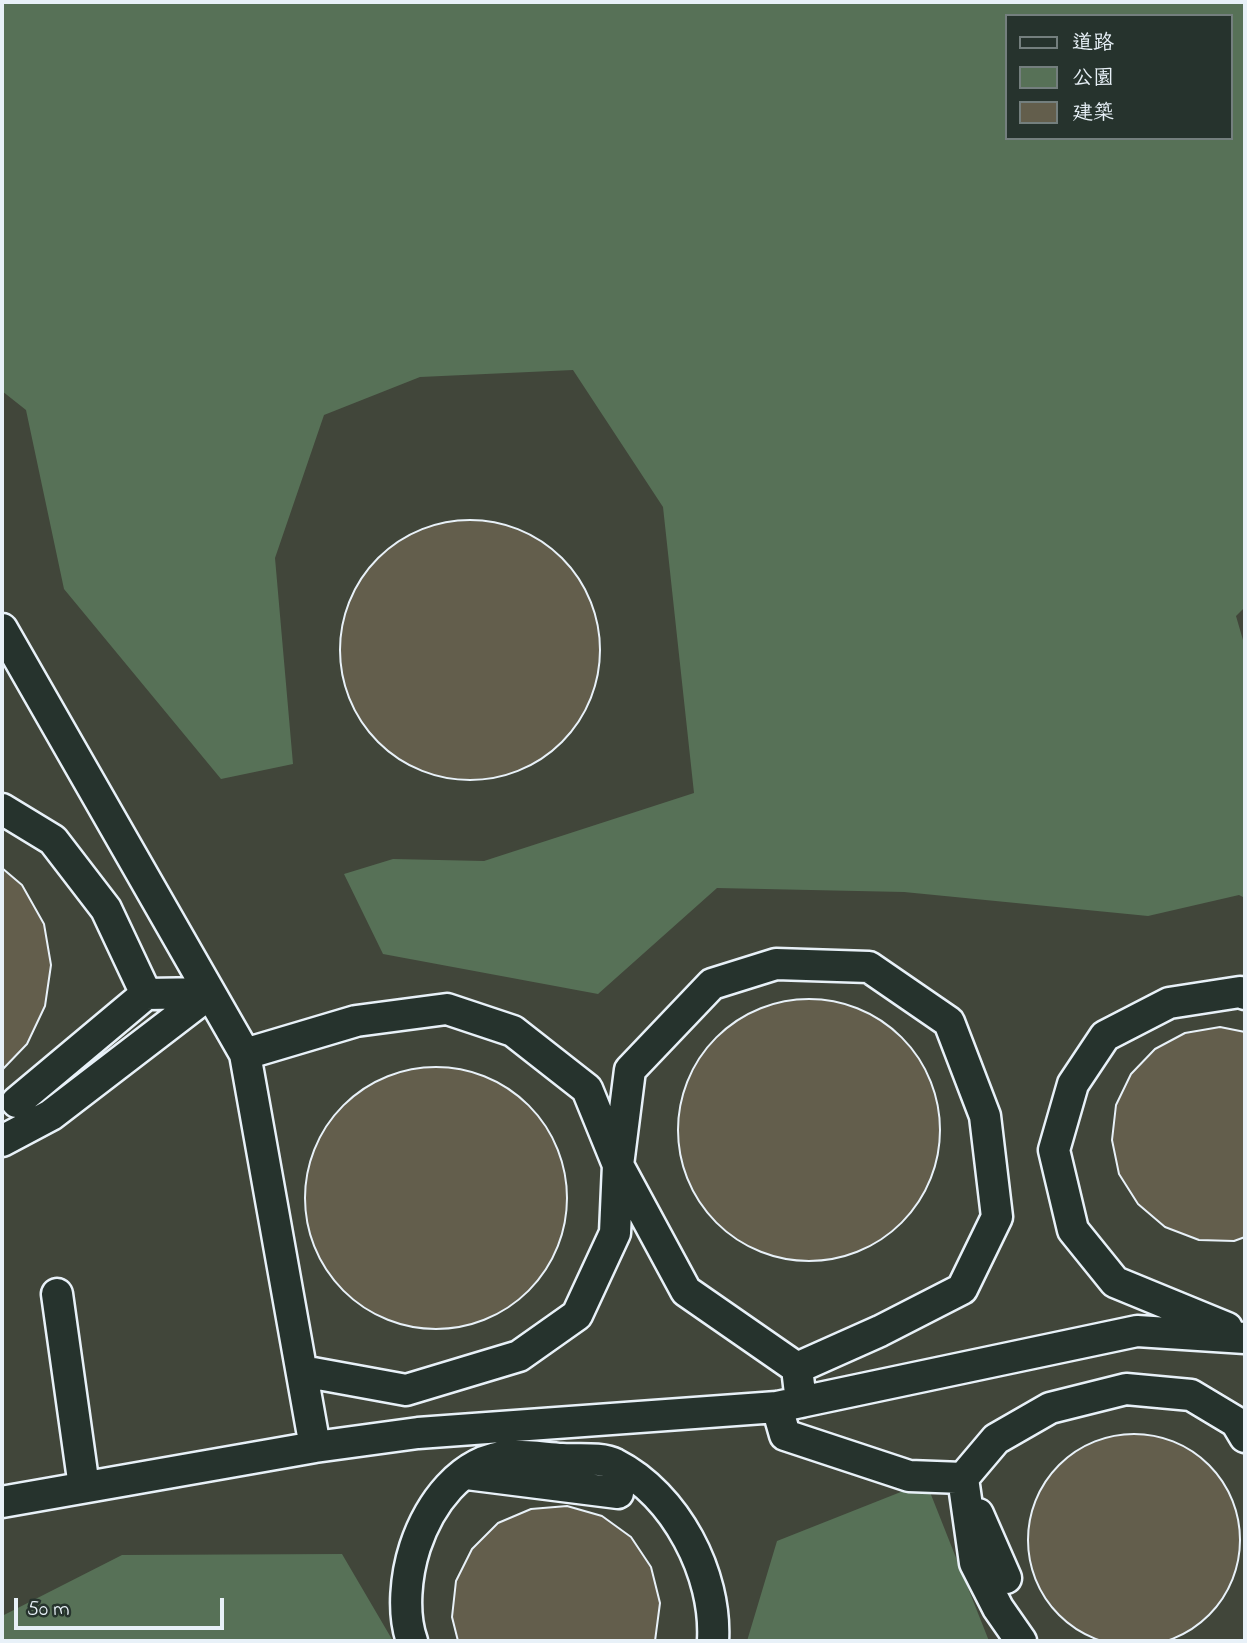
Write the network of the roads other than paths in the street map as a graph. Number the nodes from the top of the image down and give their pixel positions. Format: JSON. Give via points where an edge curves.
{"nodes":[{"id":1,"x":2,"y":629,"type":"edge"},
{"id":2,"x":2,"y":809,"type":"edge"},
{"id":3,"x":210,"y":993,"type":"junction"},
{"id":4,"x":146,"y":994,"type":"junction"},
{"id":5,"x":1245,"y":994,"type":"edge"},
{"id":6,"x":245,"y":1054,"type":"junction"},
{"id":7,"x":17,"y":1102,"type":"dead end"},
{"id":8,"x":2,"y":1141,"type":"edge"},
{"id":9,"x":618,"y":1165,"type":"junction"},
{"id":10,"x":57,"y":1294,"type":"dead end"},
{"id":11,"x":1245,"y":1337,"type":"edge"},
{"id":12,"x":797,"y":1367,"type":"junction"},
{"id":13,"x":302,"y":1371,"type":"junction"},
{"id":14,"x":789,"y":1405,"type":"junction"},
{"id":15,"x":445,"y":1432,"type":"junction"},
{"id":16,"x":1245,"y":1437,"type":"edge"},
{"id":17,"x":315,"y":1447,"type":"junction"},
{"id":18,"x":460,"y":1473,"type":"junction"},
{"id":19,"x":963,"y":1478,"type":"junction"},
{"id":20,"x":84,"y":1487,"type":"junction"},
{"id":21,"x":618,"y":1493,"type":"dead end"},
{"id":22,"x":2,"y":1502,"type":"edge"},
{"id":23,"x":1006,"y":1578,"type":"dead end"},
{"id":24,"x":412,"y":1641,"type":"edge"},
{"id":25,"x":713,"y":1641,"type":"edge"},
{"id":26,"x":1021,"y":1641,"type":"edge"}],
"edges":[{"from":1,"to":3,"type":"lane"},
{"from":2,"to":4,"type":"lane","via":[[53,839],[106,909]]},
{"from":3,"to":4,"type":"lane"},
{"from":3,"to":6,"type":"lane"},
{"from":3,"to":8,"type":"lane","via":[[51,1115]]},
{"from":4,"to":7,"type":"lane"},
{"from":5,"to":11,"type":"lane","via":[[1169,1003],[1105,1035],[1073,1084],[1054,1150],[1073,1230],[1115,1282]]},
{"from":6,"to":9,"type":"lane","via":[[356,1021],[447,1009],[513,1031],[587,1089]]},
{"from":6,"to":13,"type":"lane"},
{"from":9,"to":12,"type":"lane","via":[[685,1291]]},
{"from":9,"to":12,"type":"lane","via":[[630,1070],[712,984],[776,964],[869,967],[949,1022],[985,1116],[997,1217],[962,1289]]},
{"from":9,"to":13,"type":"lane","via":[[615,1233],[577,1315],[519,1356],[406,1390]]},
{"from":10,"to":20,"type":"lane"},
{"from":11,"to":14,"type":"lane","via":[[1137,1331]]},
{"from":12,"to":14,"type":"lane"},
{"from":13,"to":17,"type":"lane"},
{"from":14,"to":15,"type":"lane"},
{"from":14,"to":19,"type":"lane","via":[[785,1435],[909,1476]]},
{"from":15,"to":17,"type":"lane"},
{"from":15,"to":18,"type":"lane"},
{"from":16,"to":19,"type":"lane","via":[[1237,1422],[1191,1395],[1126,1389],[1050,1408],[996,1439]]},
{"from":17,"to":20,"type":"lane"},
{"from":18,"to":21,"type":"lane"},
{"from":18,"to":24,"type":"lane","via":[[423,1522],[408,1568],[407,1628]]},
{"from":18,"to":25,"type":"lane","via":[[507,1456],[612,1462],[646,1483],[686,1532],[715,1612]]},
{"from":19,"to":23,"type":"lane"},
{"from":19,"to":26,"type":"lane","via":[[975,1563]]},
{"from":20,"to":22,"type":"lane"}]}
